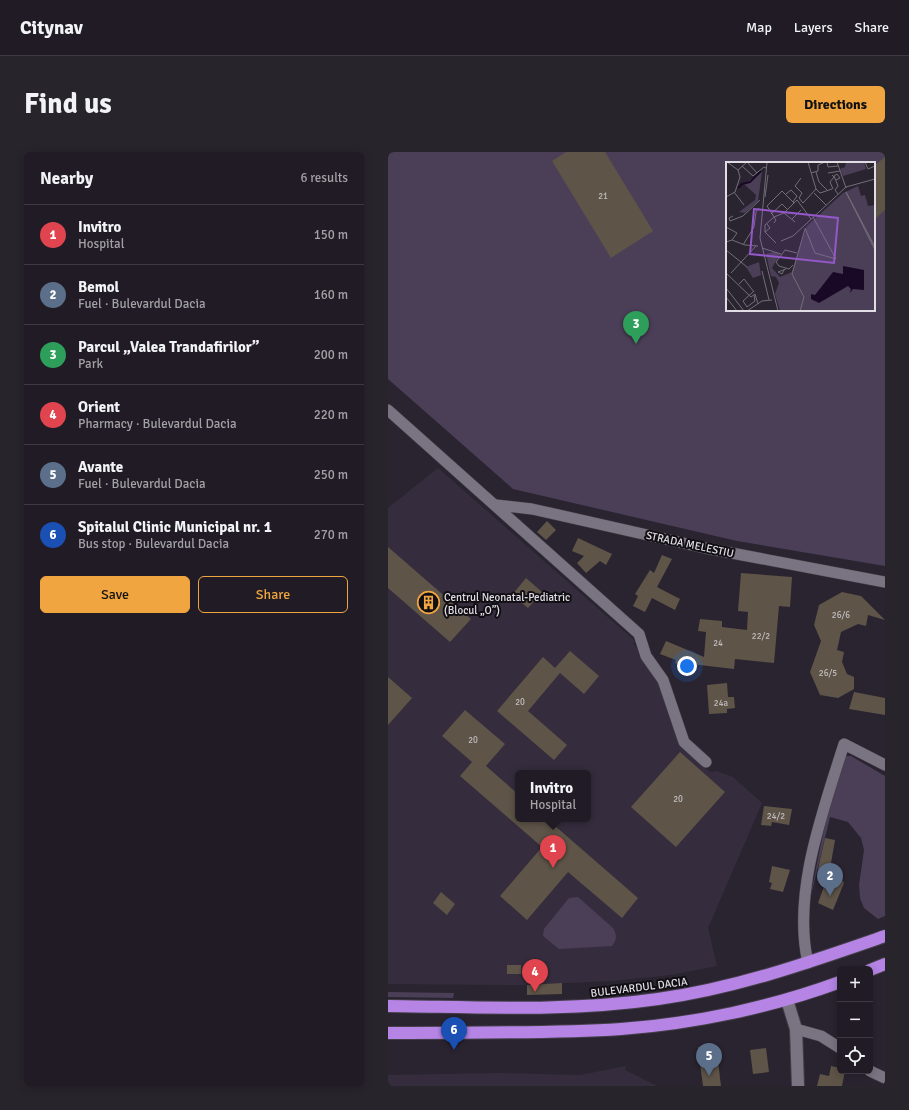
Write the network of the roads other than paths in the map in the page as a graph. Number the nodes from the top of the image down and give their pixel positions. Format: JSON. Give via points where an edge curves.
{"nodes":[{"id":1,"x":388,"y":410,"type":"edge"},
{"id":2,"x":496,"y":505,"type":"junction"},
{"id":3,"x":885,"y":582,"type":"edge"},
{"id":4,"x":706,"y":762,"type":"dead end"},
{"id":5,"x":885,"y":765,"type":"edge"},
{"id":6,"x":885,"y":936,"type":"edge"},
{"id":7,"x":808,"y":963,"type":"junction"},
{"id":8,"x":885,"y":964,"type":"edge"},
{"id":9,"x":873,"y":969,"type":"edge"},
{"id":10,"x":837,"y":983,"type":"edge"},
{"id":11,"x":787,"y":1000,"type":"junction"},
{"id":12,"x":388,"y":1006,"type":"edge"},
{"id":13,"x":796,"y":1029,"type":"junction"},
{"id":14,"x":388,"y":1032,"type":"edge"},
{"id":15,"x":837,"y":1046,"type":"edge"},
{"id":16,"x":873,"y":1072,"type":"edge"},
{"id":17,"x":885,"y":1078,"type":"edge"},
{"id":18,"x":798,"y":1086,"type":"edge"}],
"edges":[{"from":1,"to":2,"type":"street"},
{"from":2,"to":3,"type":"street","name":"STRADA MELESTIU","via":[[532,509],[705,548]]},
{"from":2,"to":4,"type":"street","via":[[639,634],[646,656],[663,680],[684,742]]},
{"from":5,"to":7,"type":"street","via":[[844,744],[811,858],[804,923],[804,945]]},
{"from":6,"to":7,"type":"highway","name":"BULEVARDUL DACIA"},
{"from":7,"to":12,"type":"highway","name":"BULEVARDUL DACIA","via":[[750,981],[623,1004],[534,1008]]},
{"from":8,"to":9,"type":"highway"},
{"from":10,"to":11,"type":"highway"},
{"from":11,"to":13,"type":"street"},
{"from":11,"to":14,"type":"highway","via":[[694,1019],[622,1029]]},
{"from":13,"to":15,"type":"street","via":[[822,1036]]},
{"from":13,"to":18,"type":"street"},
{"from":16,"to":17,"type":"street"}]}
